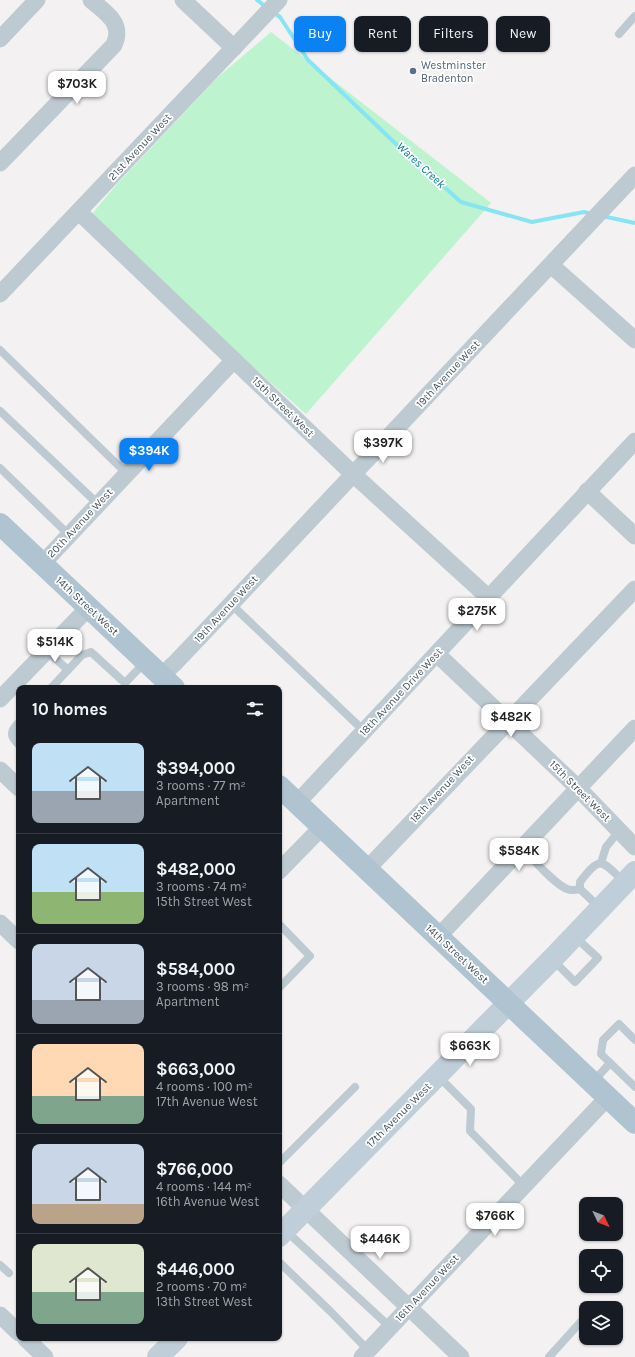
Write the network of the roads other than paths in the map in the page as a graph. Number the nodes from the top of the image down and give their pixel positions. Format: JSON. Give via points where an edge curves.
{"nodes":[{"id":1,"x":37,"y":0,"type":"edge"},
{"id":2,"x":91,"y":0,"type":"edge"},
{"id":3,"x":184,"y":0,"type":"edge"},
{"id":4,"x":279,"y":0,"type":"edge"},
{"id":5,"x":635,"y":16,"type":"edge"},
{"id":6,"x":619,"y":34,"type":"dead end"},
{"id":7,"x":0,"y":39,"type":"edge"},
{"id":8,"x":234,"y":48,"type":"junction"},
{"id":9,"x":0,"y":163,"type":"edge"},
{"id":10,"x":635,"y":175,"type":"edge"},
{"id":11,"x":79,"y":212,"type":"junction"},
{"id":12,"x":551,"y":265,"type":"junction"},
{"id":13,"x":0,"y":294,"type":"edge"},
{"id":14,"x":635,"y":340,"type":"edge"},
{"id":15,"x":0,"y":350,"type":"edge"},
{"id":16,"x":234,"y":360,"type":"junction"},
{"id":17,"x":0,"y":411,"type":"edge"},
{"id":18,"x":635,"y":441,"type":"edge"},
{"id":19,"x":0,"y":468,"type":"edge"},
{"id":20,"x":127,"y":474,"type":"junction"},
{"id":21,"x":353,"y":474,"type":"junction"},
{"id":22,"x":587,"y":491,"type":"junction"},
{"id":23,"x":98,"y":504,"type":"junction"},
{"id":24,"x":0,"y":524,"type":"edge"},
{"id":25,"x":69,"y":535,"type":"junction"},
{"id":26,"x":635,"y":536,"type":"edge"},
{"id":27,"x":42,"y":564,"type":"junction"},
{"id":28,"x":635,"y":589,"type":"edge"},
{"id":29,"x":489,"y":598,"type":"junction"},
{"id":30,"x":231,"y":604,"type":"junction"},
{"id":31,"x":89,"y":608,"type":"junction"},
{"id":32,"x":47,"y":651,"type":"junction"},
{"id":33,"x":437,"y":654,"type":"junction"},
{"id":34,"x":68,"y":670,"type":"junction"},
{"id":35,"x":160,"y":675,"type":"edge"},
{"id":36,"x":54,"y":685,"type":"edge"},
{"id":37,"x":125,"y":685,"type":"edge"},
{"id":38,"x":129,"y":685,"type":"edge"},
{"id":39,"x":0,"y":699,"type":"edge"},
{"id":40,"x":508,"y":720,"type":"junction"},
{"id":41,"x":16,"y":725,"type":"edge"},
{"id":42,"x":635,"y":728,"type":"edge"},
{"id":43,"x":364,"y":731,"type":"junction"},
{"id":44,"x":16,"y":742,"type":"edge"},
{"id":45,"x":0,"y":770,"type":"edge"},
{"id":46,"x":16,"y":785,"type":"edge"},
{"id":47,"x":578,"y":788,"type":"junction"},
{"id":48,"x":282,"y":789,"type":"edge"},
{"id":49,"x":297,"y":803,"type":"junction"},
{"id":50,"x":322,"y":827,"type":"junction"},
{"id":51,"x":619,"y":831,"type":"junction"},
{"id":52,"x":635,"y":847,"type":"edge"},
{"id":53,"x":522,"y":848,"type":"junction"},
{"id":54,"x":601,"y":863,"type":"junction"},
{"id":55,"x":282,"y":868,"type":"edge"},
{"id":56,"x":367,"y":869,"type":"junction"},
{"id":57,"x":630,"y":878,"type":"edge"},
{"id":58,"x":580,"y":889,"type":"junction"},
{"id":59,"x":600,"y":908,"type":"junction"},
{"id":60,"x":0,"y":923,"type":"edge"},
{"id":61,"x":282,"y":927,"type":"edge"},
{"id":62,"x":574,"y":936,"type":"junction"},
{"id":63,"x":438,"y":937,"type":"junction"},
{"id":64,"x":16,"y":938,"type":"edge"},
{"id":65,"x":552,"y":959,"type":"junction"},
{"id":66,"x":282,"y":985,"type":"edge"},
{"id":67,"x":508,"y":1003,"type":"junction"},
{"id":68,"x":635,"y":1040,"type":"edge"},
{"id":69,"x":610,"y":1063,"type":"junction"},
{"id":70,"x":437,"y":1075,"type":"junction"},
{"id":71,"x":355,"y":1087,"type":"dead end"},
{"id":72,"x":635,"y":1087,"type":"edge"},
{"id":73,"x":600,"y":1090,"type":"junction"},
{"id":74,"x":635,"y":1123,"type":"edge"},
{"id":75,"x":282,"y":1160,"type":"edge"},
{"id":76,"x":524,"y":1186,"type":"junction"},
{"id":77,"x":282,"y":1187,"type":"edge"},
{"id":78,"x":306,"y":1209,"type":"junction"},
{"id":79,"x":282,"y":1233,"type":"edge"},
{"id":80,"x":0,"y":1265,"type":"edge"},
{"id":81,"x":282,"y":1265,"type":"edge"},
{"id":82,"x":9,"y":1274,"type":"dead end"},
{"id":83,"x":408,"y":1308,"type":"junction"},
{"id":84,"x":0,"y":1315,"type":"edge"},
{"id":85,"x":579,"y":1324,"type":"edge"},
{"id":86,"x":390,"y":1327,"type":"junction"},
{"id":87,"x":16,"y":1330,"type":"edge"},
{"id":88,"x":28,"y":1341,"type":"edge"},
{"id":89,"x":174,"y":1341,"type":"edge"},
{"id":90,"x":365,"y":1354,"type":"edge"},
{"id":91,"x":45,"y":1357,"type":"edge"},
{"id":92,"x":158,"y":1357,"type":"edge"},
{"id":93,"x":461,"y":1357,"type":"edge"},
{"id":94,"x":549,"y":1357,"type":"edge"}],
"edges":[{"from":1,"to":7,"type":"street"},
{"from":2,"to":9,"type":"street","via":[[115,24],[118,37],[114,45]]},
{"from":3,"to":8,"type":"street"},
{"from":4,"to":8,"type":"street","name":"21st Avenue West"},
{"from":5,"to":6,"type":"lane"},
{"from":8,"to":11,"type":"street","name":"21st Avenue West"},
{"from":10,"to":12,"type":"street","name":"19th Avenue West"},
{"from":11,"to":13,"type":"street","name":"21st Avenue West"},
{"from":11,"to":16,"type":"street","name":"15th Street West"},
{"from":12,"to":14,"type":"street"},
{"from":12,"to":21,"type":"street","name":"19th Avenue West"},
{"from":15,"to":20,"type":"lane"},
{"from":16,"to":20,"type":"street","name":"20th Avenue West"},
{"from":16,"to":21,"type":"street","name":"15th Street West"},
{"from":17,"to":23,"type":"lane"},
{"from":18,"to":22,"type":"street","name":"18th Avenue Drive West"},
{"from":19,"to":25,"type":"lane"},
{"from":20,"to":23,"type":"street","name":"20th Avenue West"},
{"from":21,"to":29,"type":"street","name":"15th Street West"},
{"from":21,"to":30,"type":"street","name":"19th Avenue West"},
{"from":22,"to":26,"type":"street"},
{"from":22,"to":29,"type":"street","name":"18th Avenue Drive West"},
{"from":23,"to":25,"type":"street","name":"20th Avenue West"},
{"from":24,"to":27,"type":"main road","name":"14th Street West"},
{"from":25,"to":27,"type":"street","name":"20th Avenue West"},
{"from":27,"to":31,"type":"main road","name":"14th Street West"},
{"from":28,"to":40,"type":"street","name":"18th Avenue West"},
{"from":29,"to":33,"type":"street","name":"18th Avenue Drive West"},
{"from":30,"to":35,"type":"street","name":"19th Avenue West"},
{"from":30,"to":43,"type":"lane"},
{"from":31,"to":32,"type":"street"},
{"from":31,"to":35,"type":"main road","name":"14th Street West"},
{"from":32,"to":34,"type":"lane"},
{"from":32,"to":39,"type":"street"},
{"from":33,"to":40,"type":"street","name":"15th Street West"},
{"from":33,"to":43,"type":"street","name":"18th Avenue Drive West"},
{"from":34,"to":36,"type":"lane"},
{"from":34,"to":37,"type":"lane","via":[[82,655],[91,652]]},
{"from":35,"to":38,"type":"lane"},
{"from":40,"to":47,"type":"street","name":"15th Street West"},
{"from":40,"to":56,"type":"street","name":"18th Avenue West"},
{"from":41,"to":44,"type":"lane","via":[[12,734]]},
{"from":42,"to":47,"type":"street"},
{"from":43,"to":49,"type":"street","name":"18th Avenue Drive West"},
{"from":45,"to":46,"type":"street"},
{"from":47,"to":51,"type":"street","name":"15th Street West"},
{"from":47,"to":53,"type":"street"},
{"from":48,"to":49,"type":"main road","name":"14th Street West"},
{"from":49,"to":50,"type":"main road","name":"14th Street West"},
{"from":50,"to":55,"type":"street"},
{"from":50,"to":56,"type":"main road","name":"14th Street West"},
{"from":51,"to":52,"type":"street","name":"15th Street West"},
{"from":51,"to":54,"type":"lane","via":[[606,847]]},
{"from":53,"to":58,"type":"lane","via":[[563,887]]},
{"from":53,"to":63,"type":"street"},
{"from":54,"to":57,"type":"lane"},
{"from":54,"to":58,"type":"lane","via":[[587,872],[580,882]]},
{"from":56,"to":63,"type":"main road","name":"14th Street West"},
{"from":57,"to":59,"type":"street","name":"17th Avenue West"},
{"from":58,"to":59,"type":"lane"},
{"from":59,"to":62,"type":"street","name":"17th Avenue West"},
{"from":60,"to":64,"type":"street"},
{"from":61,"to":66,"type":"lane","via":[[310,956]]},
{"from":62,"to":65,"type":"street","name":"17th Avenue West"},
{"from":62,"to":65,"type":"lane","via":[[598,958],[575,982]]},
{"from":63,"to":67,"type":"main road","name":"14th Street West"},
{"from":65,"to":67,"type":"street","name":"17th Avenue West"},
{"from":67,"to":70,"type":"street","name":"17th Avenue West"},
{"from":67,"to":73,"type":"main road","name":"14th Street West"},
{"from":68,"to":69,"type":"lane","via":[[619,1024],[603,1040],[601,1054]]},
{"from":69,"to":72,"type":"lane"},
{"from":69,"to":73,"type":"lane"},
{"from":70,"to":76,"type":"lane","via":[[471,1109],[470,1131]]},
{"from":70,"to":78,"type":"street","name":"17th Avenue West"},
{"from":71,"to":75,"type":"lane"},
{"from":73,"to":74,"type":"main road","name":"14th Street West"},
{"from":73,"to":76,"type":"street","name":"16th Avenue West"},
{"from":76,"to":83,"type":"street","name":"16th Avenue West"},
{"from":77,"to":78,"type":"street"},
{"from":78,"to":79,"type":"street","name":"17th Avenue West"},
{"from":78,"to":83,"type":"street"},
{"from":79,"to":86,"type":"lane"},
{"from":80,"to":82,"type":"lane"},
{"from":81,"to":90,"type":"lane","via":[[330,1311]]},
{"from":83,"to":86,"type":"street","name":"16th Avenue West"},
{"from":83,"to":93,"type":"street"},
{"from":84,"to":87,"type":"street"},
{"from":85,"to":94,"type":"lane"},
{"from":86,"to":90,"type":"street","name":"16th Avenue West"},
{"from":88,"to":91,"type":"street"},
{"from":89,"to":92,"type":"street"}]}
